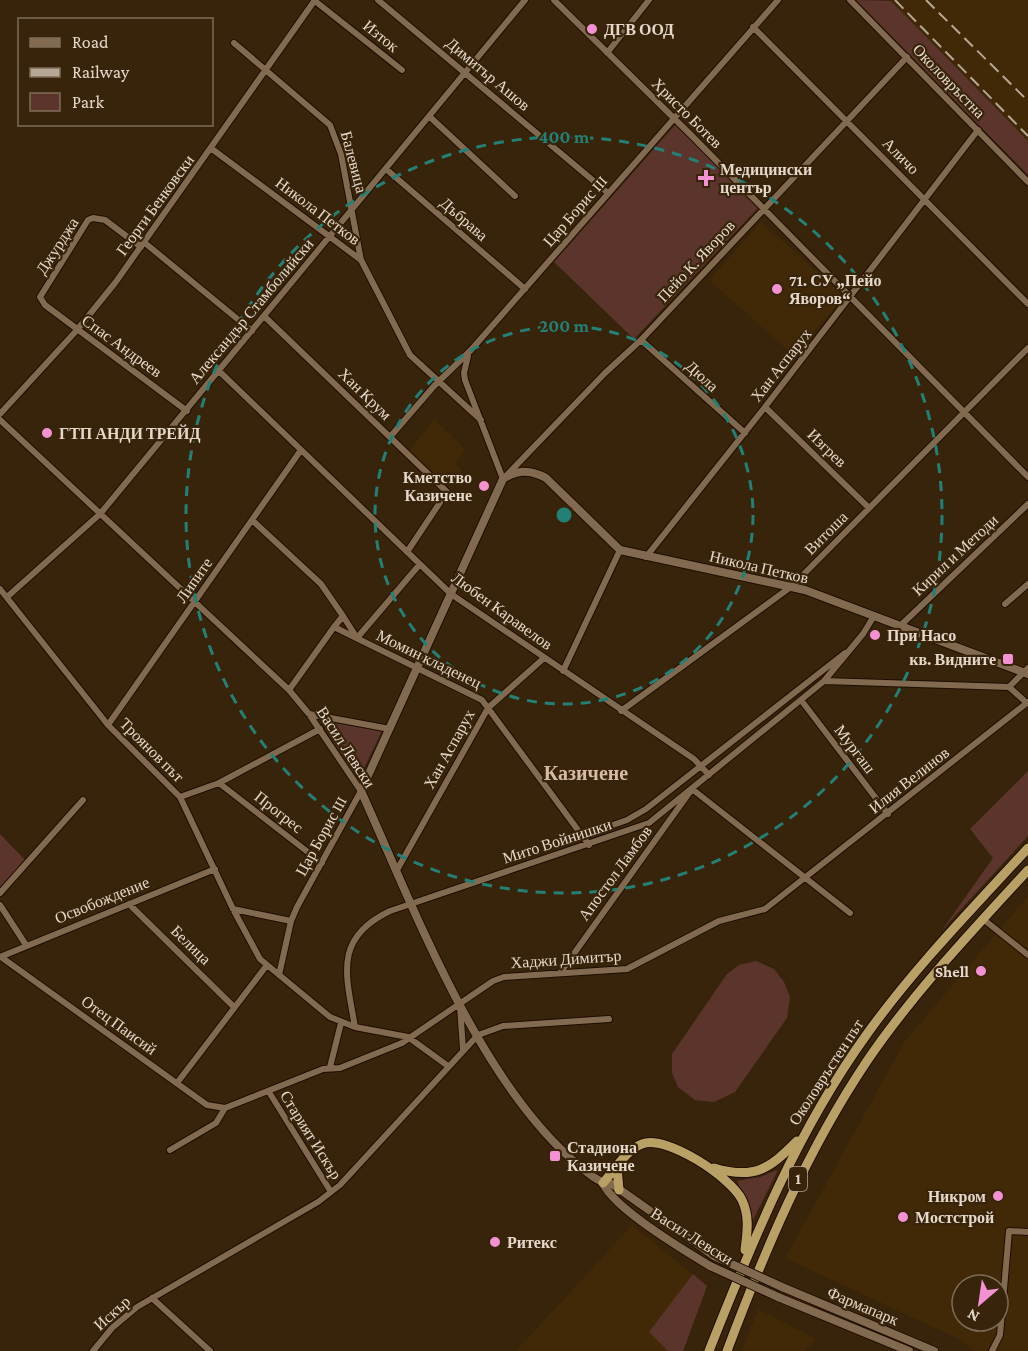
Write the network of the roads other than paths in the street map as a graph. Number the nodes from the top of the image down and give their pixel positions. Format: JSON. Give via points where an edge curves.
{"nodes":[{"id":1,"x":315,"y":0,"type":"edge"},
{"id":2,"x":378,"y":0,"type":"edge"},
{"id":3,"x":525,"y":0,"type":"edge"},
{"id":4,"x":554,"y":0,"type":"edge"},
{"id":5,"x":649,"y":0,"type":"edge"},
{"id":6,"x":778,"y":0,"type":"edge"},
{"id":7,"x":850,"y":0,"type":"edge"},
{"id":8,"x":753,"y":27,"type":"junction"},
{"id":9,"x":234,"y":43,"type":"dead end"},
{"id":10,"x":607,"y":53,"type":"junction"},
{"id":11,"x":907,"y":57,"type":"junction"},
{"id":12,"x":267,"y":70,"type":"junction"},
{"id":13,"x":402,"y":70,"type":"dead end"},
{"id":14,"x":466,"y":73,"type":"junction"},
{"id":15,"x":430,"y":117,"type":"junction"},
{"id":16,"x":674,"y":119,"type":"junction"},
{"id":17,"x":846,"y":120,"type":"junction"},
{"id":18,"x":978,"y":130,"type":"junction"},
{"id":19,"x":212,"y":149,"type":"junction"},
{"id":20,"x":386,"y":169,"type":"junction"},
{"id":21,"x":1028,"y":182,"type":"edge"},
{"id":22,"x":608,"y":193,"type":"junction"},
{"id":23,"x":516,"y":196,"type":"dead end"},
{"id":24,"x":925,"y":199,"type":"junction"},
{"id":25,"x":764,"y":208,"type":"junction"},
{"id":26,"x":353,"y":209,"type":"junction"},
{"id":27,"x":330,"y":238,"type":"junction"},
{"id":28,"x":143,"y":245,"type":"junction"},
{"id":29,"x":361,"y":260,"type":"junction"},
{"id":30,"x":525,"y":289,"type":"junction"},
{"id":31,"x":850,"y":297,"type":"junction"},
{"id":32,"x":42,"y":301,"type":"joint"},
{"id":33,"x":1028,"y":304,"type":"edge"},
{"id":34,"x":264,"y":316,"type":"junction"},
{"id":35,"x":77,"y":330,"type":"junction"},
{"id":36,"x":252,"y":331,"type":"junction"},
{"id":37,"x":641,"y":340,"type":"junction"},
{"id":38,"x":1028,"y":348,"type":"edge"},
{"id":39,"x":471,"y":350,"type":"junction"},
{"id":40,"x":219,"y":371,"type":"junction"},
{"id":41,"x":439,"y":382,"type":"junction"},
{"id":42,"x":765,"y":407,"type":"junction"},
{"id":43,"x":187,"y":411,"type":"junction"},
{"id":44,"x":964,"y":413,"type":"junction"},
{"id":45,"x":0,"y":414,"type":"edge"},
{"id":46,"x":0,"y":420,"type":"edge"},
{"id":47,"x":481,"y":420,"type":"junction"},
{"id":48,"x":745,"y":432,"type":"junction"},
{"id":49,"x":390,"y":437,"type":"junction"},
{"id":50,"x":301,"y":450,"type":"junction"},
{"id":51,"x":1028,"y":477,"type":"edge"},
{"id":52,"x":503,"y":479,"type":"junction"},
{"id":53,"x":1028,"y":504,"type":"edge"},
{"id":54,"x":869,"y":508,"type":"junction"},
{"id":55,"x":100,"y":514,"type":"junction"},
{"id":56,"x":252,"y":519,"type":"junction"},
{"id":57,"x":620,"y":550,"type":"junction"},
{"id":58,"x":407,"y":552,"type":"junction"},
{"id":59,"x":646,"y":556,"type":"junction"},
{"id":60,"x":420,"y":564,"type":"junction"},
{"id":61,"x":1028,"y":584,"type":"edge"},
{"id":62,"x":792,"y":586,"type":"junction"},
{"id":63,"x":0,"y":589,"type":"edge"},
{"id":64,"x":452,"y":594,"type":"junction"},
{"id":65,"x":7,"y":597,"type":"junction"},
{"id":66,"x":195,"y":603,"type":"junction"},
{"id":67,"x":1005,"y":604,"type":"dead end"},
{"id":68,"x":342,"y":616,"type":"junction"},
{"id":69,"x":874,"y":616,"type":"junction"},
{"id":70,"x":900,"y":626,"type":"junction"},
{"id":71,"x":334,"y":627,"type":"junction"},
{"id":72,"x":357,"y":638,"type":"junction"},
{"id":73,"x":852,"y":647,"type":"junction"},
{"id":74,"x":544,"y":658,"type":"junction"},
{"id":75,"x":417,"y":669,"type":"junction"},
{"id":76,"x":563,"y":671,"type":"junction"},
{"id":77,"x":1026,"y":671,"type":"edge"},
{"id":78,"x":824,"y":681,"type":"junction"},
{"id":79,"x":1009,"y":687,"type":"junction"},
{"id":80,"x":289,"y":690,"type":"junction"},
{"id":81,"x":801,"y":700,"type":"junction"},
{"id":82,"x":1028,"y":703,"type":"edge"},
{"id":83,"x":488,"y":708,"type":"junction"},
{"id":84,"x":621,"y":711,"type":"junction"},
{"id":85,"x":309,"y":714,"type":"junction"},
{"id":86,"x":108,"y":725,"type":"junction"},
{"id":87,"x":320,"y":729,"type":"junction"},
{"id":88,"x":390,"y":729,"type":"junction"},
{"id":89,"x":701,"y":765,"type":"junction"},
{"id":90,"x":710,"y":775,"type":"junction"},
{"id":91,"x":219,"y":783,"type":"junction"},
{"id":92,"x":692,"y":789,"type":"junction"},
{"id":93,"x":361,"y":791,"type":"junction"},
{"id":94,"x":180,"y":797,"type":"junction"},
{"id":95,"x":83,"y":800,"type":"dead end"},
{"id":96,"x":888,"y":814,"type":"junction"},
{"id":97,"x":582,"y":836,"type":"junction"},
{"id":98,"x":589,"y":845,"type":"junction"},
{"id":99,"x":1028,"y":848,"type":"edge"},
{"id":100,"x":322,"y":863,"type":"junction"},
{"id":101,"x":215,"y":868,"type":"junction"},
{"id":102,"x":397,"y":870,"type":"junction"},
{"id":103,"x":1028,"y":870,"type":"edge"},
{"id":104,"x":806,"y":879,"type":"junction"},
{"id":105,"x":0,"y":893,"type":"edge"},
{"id":106,"x":129,"y":903,"type":"junction"},
{"id":107,"x":412,"y":903,"type":"junction"},
{"id":108,"x":0,"y":905,"type":"edge"},
{"id":109,"x":233,"y":909,"type":"junction"},
{"id":110,"x":850,"y":913,"type":"dead end"},
{"id":111,"x":983,"y":919,"type":"junction"},
{"id":112,"x":291,"y":921,"type":"junction"},
{"id":113,"x":26,"y":945,"type":"junction"},
{"id":114,"x":1028,"y":955,"type":"edge"},
{"id":115,"x":1,"y":957,"type":"edge"},
{"id":116,"x":267,"y":965,"type":"junction"},
{"id":117,"x":560,"y":973,"type":"junction"},
{"id":118,"x":279,"y":975,"type":"junction"},
{"id":119,"x":459,"y":1004,"type":"junction"},
{"id":120,"x":234,"y":1007,"type":"junction"},
{"id":121,"x":609,"y":1019,"type":"dead end"},
{"id":122,"x":341,"y":1023,"type":"junction"},
{"id":123,"x":355,"y":1027,"type":"junction"},
{"id":124,"x":478,"y":1035,"type":"junction"},
{"id":125,"x":408,"y":1037,"type":"junction"},
{"id":126,"x":463,"y":1049,"type":"junction"},
{"id":127,"x":448,"y":1066,"type":"junction"},
{"id":128,"x":330,"y":1067,"type":"junction"},
{"id":129,"x":177,"y":1083,"type":"junction"},
{"id":130,"x":269,"y":1092,"type":"junction"},
{"id":131,"x":225,"y":1108,"type":"junction"},
{"id":132,"x":805,"y":1132,"type":"junction"},
{"id":133,"x":170,"y":1150,"type":"dead end"},
{"id":134,"x":706,"y":1166,"type":"junction"},
{"id":135,"x":617,"y":1167,"type":"junction"},
{"id":136,"x":603,"y":1183,"type":"junction"},
{"id":137,"x":619,"y":1190,"type":"junction"},
{"id":138,"x":331,"y":1192,"type":"junction"},
{"id":139,"x":1028,"y":1232,"type":"edge"},
{"id":140,"x":744,"y":1262,"type":"junction"},
{"id":141,"x":782,"y":1287,"type":"joint"},
{"id":142,"x":778,"y":1297,"type":"joint"},
{"id":143,"x":152,"y":1298,"type":"junction"},
{"id":144,"x":93,"y":1351,"type":"edge"},
{"id":145,"x":210,"y":1351,"type":"edge"},
{"id":146,"x":709,"y":1351,"type":"edge"},
{"id":147,"x":727,"y":1351,"type":"edge"},
{"id":148,"x":909,"y":1351,"type":"edge"},
{"id":149,"x":934,"y":1351,"type":"edge"},
{"id":150,"x":992,"y":1351,"type":"edge"}],
"edges":[{"from":1,"to":12,"type":"street","name":"Георги Бенковски"},
{"from":1,"to":13,"type":"street","name":"Изток"},
{"from":2,"to":14,"type":"street","name":"Димитър Ашов"},
{"from":3,"to":14,"type":"street","name":"Александър Стамболийски"},
{"from":4,"to":10,"type":"street","name":"Христо Ботев"},
{"from":5,"to":10,"type":"street"},
{"from":6,"to":8,"type":"street","name":"Цар Борис III"},
{"from":7,"to":11,"type":"street","name":"Околовръстна"},
{"from":8,"to":16,"type":"street","name":"Цар Борис III"},
{"from":8,"to":17,"type":"street","name":"Аличо"},
{"from":9,"to":12,"type":"street","name":"Балевица"},
{"from":10,"to":16,"type":"street","name":"Христо Ботев"},
{"from":11,"to":17,"type":"street","name":"Пейо К. Яворов"},
{"from":11,"to":18,"type":"street","name":"Околовръстна"},
{"from":12,"to":19,"type":"street","name":"Георги Бенковски"},
{"from":12,"to":26,"type":"street","name":"Балевица","via":[[330,125],[338,142]]},
{"from":14,"to":15,"type":"street","name":"Александър Стамболийски"},
{"from":14,"to":22,"type":"street","name":"Димитър Ашов"},
{"from":15,"to":20,"type":"street","name":"Александър Стамболийски"},
{"from":15,"to":23,"type":"street"},
{"from":16,"to":22,"type":"street","name":"Цар Борис III"},
{"from":16,"to":25,"type":"street","name":"Христо Ботев"},
{"from":17,"to":24,"type":"street","name":"Аличо"},
{"from":17,"to":25,"type":"street","name":"Пейо К. Яворов"},
{"from":18,"to":21,"type":"street","name":"Околовръстна"},
{"from":18,"to":24,"type":"street","name":"Хан Аспарух"},
{"from":19,"to":27,"type":"street","name":"Никола Петков"},
{"from":19,"to":28,"type":"street","name":"Георги Бенковски"},
{"from":20,"to":26,"type":"street","name":"Александър Стамболийски"},
{"from":20,"to":30,"type":"street","name":"Дъбрава"},
{"from":22,"to":30,"type":"street","name":"Цар Борис III"},
{"from":24,"to":31,"type":"street","name":"Хан Аспарух"},
{"from":24,"to":33,"type":"street","name":"Аличо"},
{"from":25,"to":31,"type":"street","name":"Христо Ботев"},
{"from":25,"to":37,"type":"street","name":"Пейо К. Яворов"},
{"from":26,"to":27,"type":"street","name":"Александър Стамболийски"},
{"from":26,"to":29,"type":"street","name":"Балевица"},
{"from":27,"to":29,"type":"street","name":"Никола Петков"},
{"from":27,"to":34,"type":"street","name":"Александър Стамболийски"},
{"from":28,"to":32,"type":"street","name":"Джурджа","via":[[99,217],[88,220],[42,293]]},
{"from":28,"to":35,"type":"street","name":"Георги Бенковски"},
{"from":28,"to":36,"type":"street"},
{"from":29,"to":41,"type":"street","name":"Никола Петков","via":[[410,355]]},
{"from":30,"to":39,"type":"street","name":"Цар Борис III"},
{"from":31,"to":42,"type":"street","name":"Хан Аспарух"},
{"from":31,"to":44,"type":"street","name":"Христо Ботев"},
{"from":32,"to":35,"type":"street","name":"Спас Андреев"},
{"from":34,"to":36,"type":"street","name":"Александър Стамболийски"},
{"from":34,"to":49,"type":"street","name":"Хан Крум"},
{"from":35,"to":43,"type":"street","name":"Спас Андреев"},
{"from":35,"to":45,"type":"street","name":"Георги Бенковски"},
{"from":36,"to":40,"type":"street","name":"Александър Стамболийски"},
{"from":37,"to":48,"type":"street","name":"Дюла"},
{"from":37,"to":52,"type":"street","name":"Пейо К. Яворов"},
{"from":38,"to":44,"type":"street","name":"Витоша"},
{"from":39,"to":41,"type":"street","name":"Цар Борис III"},
{"from":39,"to":47,"type":"street","via":[[464,372]]},
{"from":40,"to":43,"type":"street","name":"Александър Стамболийски"},
{"from":40,"to":50,"type":"street","name":"Любен Каравелов"},
{"from":41,"to":47,"type":"street","name":"Никола Петков"},
{"from":41,"to":49,"type":"street","name":"Цар Борис III"},
{"from":42,"to":48,"type":"street","name":"Хан Аспарух"},
{"from":42,"to":54,"type":"street","name":"Изгрев"},
{"from":43,"to":55,"type":"street","name":"Александър Стамболийски"},
{"from":44,"to":51,"type":"street","name":"Христо Ботев"},
{"from":44,"to":54,"type":"street","name":"Витоша"},
{"from":46,"to":55,"type":"street","name":"Васил Левски"},
{"from":47,"to":52,"type":"street"},
{"from":48,"to":59,"type":"street","name":"Хан Аспарух"},
{"from":49,"to":58,"type":"street","name":"Хан Крум","via":[[447,492]]},
{"from":50,"to":56,"type":"street","name":"Липите"},
{"from":50,"to":58,"type":"street","name":"Любен Каравелов"},
{"from":52,"to":57,"type":"street","via":[[520,471],[546,478]]},
{"from":52,"to":64,"type":"street","name":"Цар Борис III"},
{"from":53,"to":70,"type":"street","name":"Кирил и Методи"},
{"from":54,"to":62,"type":"street","name":"Витоша"},
{"from":55,"to":65,"type":"street","name":"Александър Стамболийски"},
{"from":55,"to":66,"type":"street","name":"Васил Левски"},
{"from":56,"to":66,"type":"street","name":"Липите"},
{"from":56,"to":68,"type":"street","via":[[321,584]]},
{"from":57,"to":59,"type":"street","name":"Никола Петков"},
{"from":57,"to":76,"type":"street"},
{"from":58,"to":60,"type":"street","name":"Любен Каравелов"},
{"from":59,"to":62,"type":"street","name":"Никола Петков"},
{"from":60,"to":64,"type":"street","name":"Любен Каравелов"},
{"from":60,"to":72,"type":"street"},
{"from":61,"to":67,"type":"street"},
{"from":62,"to":69,"type":"street","name":"Никола Петков"},
{"from":62,"to":84,"type":"street","name":"Витоша"},
{"from":63,"to":65,"type":"street","name":"Троянов път"},
{"from":64,"to":74,"type":"street","name":"Любен Каравелов"},
{"from":64,"to":75,"type":"street","name":"Цар Борис III"},
{"from":65,"to":86,"type":"street","name":"Троянов път"},
{"from":66,"to":80,"type":"street","name":"Васил Левски"},
{"from":66,"to":86,"type":"street","name":"Липите"},
{"from":68,"to":71,"type":"street"},
{"from":68,"to":72,"type":"street"},
{"from":69,"to":70,"type":"street","name":"Никола Петков"},
{"from":69,"to":73,"type":"street","name":"Мито Войнишки"},
{"from":70,"to":77,"type":"street","name":"Никола Петков"},
{"from":71,"to":72,"type":"street","name":"Момин кладенец"},
{"from":71,"to":80,"type":"street"},
{"from":72,"to":75,"type":"street","name":"Момин кладенец"},
{"from":73,"to":78,"type":"street","name":"Мито Войнишки"},
{"from":73,"to":89,"type":"street","name":"Мито Войнишки"},
{"from":74,"to":76,"type":"street","name":"Любен Каравелов"},
{"from":74,"to":83,"type":"street","name":"Хан Аспарух"},
{"from":75,"to":83,"type":"street","name":"Момин кладенец","via":[[477,696]]},
{"from":75,"to":88,"type":"street","name":"Цар Борис III"},
{"from":76,"to":84,"type":"street","name":"Любен Каравелов"},
{"from":77,"to":79,"type":"street"},
{"from":78,"to":79,"type":"street"},
{"from":78,"to":81,"type":"street","name":"Мито Войнишки"},
{"from":79,"to":82,"type":"street"},
{"from":80,"to":85,"type":"street","name":"Васил Левски"},
{"from":81,"to":90,"type":"street","name":"Мито Войнишки"},
{"from":81,"to":96,"type":"street","name":"Мургаш"},
{"from":82,"to":96,"type":"street","name":"Илия Велинов"},
{"from":83,"to":97,"type":"street","name":"Момин кладенец"},
{"from":83,"to":102,"type":"street","name":"Хан Аспарух"},
{"from":84,"to":89,"type":"street","name":"Любен Каравелов"},
{"from":85,"to":87,"type":"street","name":"Васил Левски"},
{"from":85,"to":88,"type":"street"},
{"from":86,"to":94,"type":"street","name":"Троянов път"},
{"from":87,"to":91,"type":"street"},
{"from":87,"to":93,"type":"street","name":"Васил Левски"},
{"from":88,"to":93,"type":"street","name":"Цар Борис III"},
{"from":89,"to":90,"type":"street","name":"Любен Каравелов"},
{"from":89,"to":97,"type":"street","name":"Мито Войнишки","via":[[637,816]]},
{"from":90,"to":92,"type":"street","name":"Мито Войнишки"},
{"from":91,"to":94,"type":"street"},
{"from":91,"to":100,"type":"street","name":"Прогрес"},
{"from":92,"to":98,"type":"street","name":"Мито Войнишки","via":[[649,823]]},
{"from":92,"to":104,"type":"street"},
{"from":92,"to":117,"type":"street","name":"Апостол Ламбов"},
{"from":93,"to":100,"type":"street","name":"Цар Борис III"},
{"from":93,"to":102,"type":"street","name":"Васил Левски"},
{"from":94,"to":101,"type":"street","name":"Троянов път"},
{"from":95,"to":105,"type":"street"},
{"from":96,"to":104,"type":"street","name":"Илия Велинов"},
{"from":97,"to":98,"type":"street","name":"Момин кладенец"},
{"from":98,"to":107,"type":"street","name":"Мито Войнишки"},
{"from":99,"to":132,"type":"highway","name":"Околовръстен път","number":"1","via":[[880,1016]]},
{"from":100,"to":112,"type":"street","name":"Цар Борис III"},
{"from":101,"to":106,"type":"street","name":"Освобождение"},
{"from":101,"to":109,"type":"street","name":"Троянов път"},
{"from":102,"to":107,"type":"street","name":"Васил Левски"},
{"from":103,"to":111,"type":"highway","name":"Околовръстен път","number":"1"},
{"from":104,"to":110,"type":"street"},
{"from":104,"to":117,"type":"street","name":"Хаджи Димитър","via":[[765,909],[719,921],[627,969]]},
{"from":106,"to":113,"type":"street","name":"Освобождение"},
{"from":106,"to":120,"type":"street","name":"Белица"},
{"from":107,"to":119,"type":"street","name":"Васил Левски"},
{"from":107,"to":123,"type":"street","name":"Мито Войнишки","via":[[375,918],[350,945],[346,968]]},
{"from":108,"to":113,"type":"street"},
{"from":109,"to":112,"type":"street"},
{"from":109,"to":116,"type":"street","name":"Троянов път","via":[[254,950]]},
{"from":111,"to":114,"type":"street"},
{"from":111,"to":147,"type":"highway","name":"Околовръстен път","number":"1","via":[[893,1026],[831,1118],[785,1207]]},
{"from":112,"to":118,"type":"street","name":"Цар Борис III"},
{"from":113,"to":115,"type":"street","name":"Освобождение"},
{"from":115,"to":129,"type":"street","name":"Отец Паисий"},
{"from":116,"to":118,"type":"street","name":"Троянов път"},
{"from":116,"to":120,"type":"street"},
{"from":117,"to":119,"type":"street","name":"Хаджи Димитър","via":[[504,977]]},
{"from":118,"to":122,"type":"street"},
{"from":119,"to":124,"type":"street","name":"Васил Левски"},
{"from":119,"to":125,"type":"street","name":"Хаджи Димитър"},
{"from":119,"to":126,"type":"street"},
{"from":120,"to":129,"type":"street"},
{"from":121,"to":124,"type":"street","via":[[503,1026]]},
{"from":122,"to":123,"type":"street"},
{"from":122,"to":128,"type":"street"},
{"from":123,"to":125,"type":"street"},
{"from":124,"to":126,"type":"street"},
{"from":124,"to":136,"type":"street","name":"Васил Левски","via":[[516,1096],[550,1139]]},
{"from":125,"to":127,"type":"street"},
{"from":125,"to":128,"type":"street","name":"Хаджи Димитър","via":[[396,1046],[340,1068]]},
{"from":126,"to":127,"type":"street"},
{"from":127,"to":138,"type":"street"},
{"from":128,"to":130,"type":"street"},
{"from":129,"to":131,"type":"street","name":"Отец Паисий","via":[[212,1107]]},
{"from":130,"to":131,"type":"street"},
{"from":130,"to":138,"type":"street","name":"Старият Искър"},
{"from":131,"to":133,"type":"street","via":[[216,1123]]},
{"from":132,"to":134,"type":"highway","via":[[773,1164],[759,1171],[735,1172]]},
{"from":132,"to":140,"type":"highway","name":"Околовръстен път","number":"1"},
{"from":134,"to":135,"type":"highway","via":[[651,1142],[637,1146]]},
{"from":134,"to":140,"type":"highway","via":[[730,1183],[744,1203],[748,1227]]},
{"from":135,"to":136,"type":"highway"},
{"from":135,"to":137,"type":"highway"},
{"from":136,"to":137,"type":"street","name":"Васил Левски"},
{"from":136,"to":142,"type":"street","name":"Васил Левски","bridge":true,"via":[[606,1192],[631,1213],[710,1266]]},
{"from":137,"to":141,"type":"street","name":"Васил Левски","bridge":true,"via":[[714,1256]]},
{"from":138,"to":143,"type":"street"},
{"from":139,"to":150,"type":"street","via":[[1009,1231],[1000,1335]]},
{"from":140,"to":146,"type":"highway","name":"Околовръстен път","number":"1"},
{"from":141,"to":149,"type":"street","name":"Фармапарк"},
{"from":142,"to":148,"type":"street","name":"Фармапарк"},
{"from":143,"to":144,"type":"street","name":"Искър","via":[[124,1317]]},
{"from":143,"to":145,"type":"street"}]}
